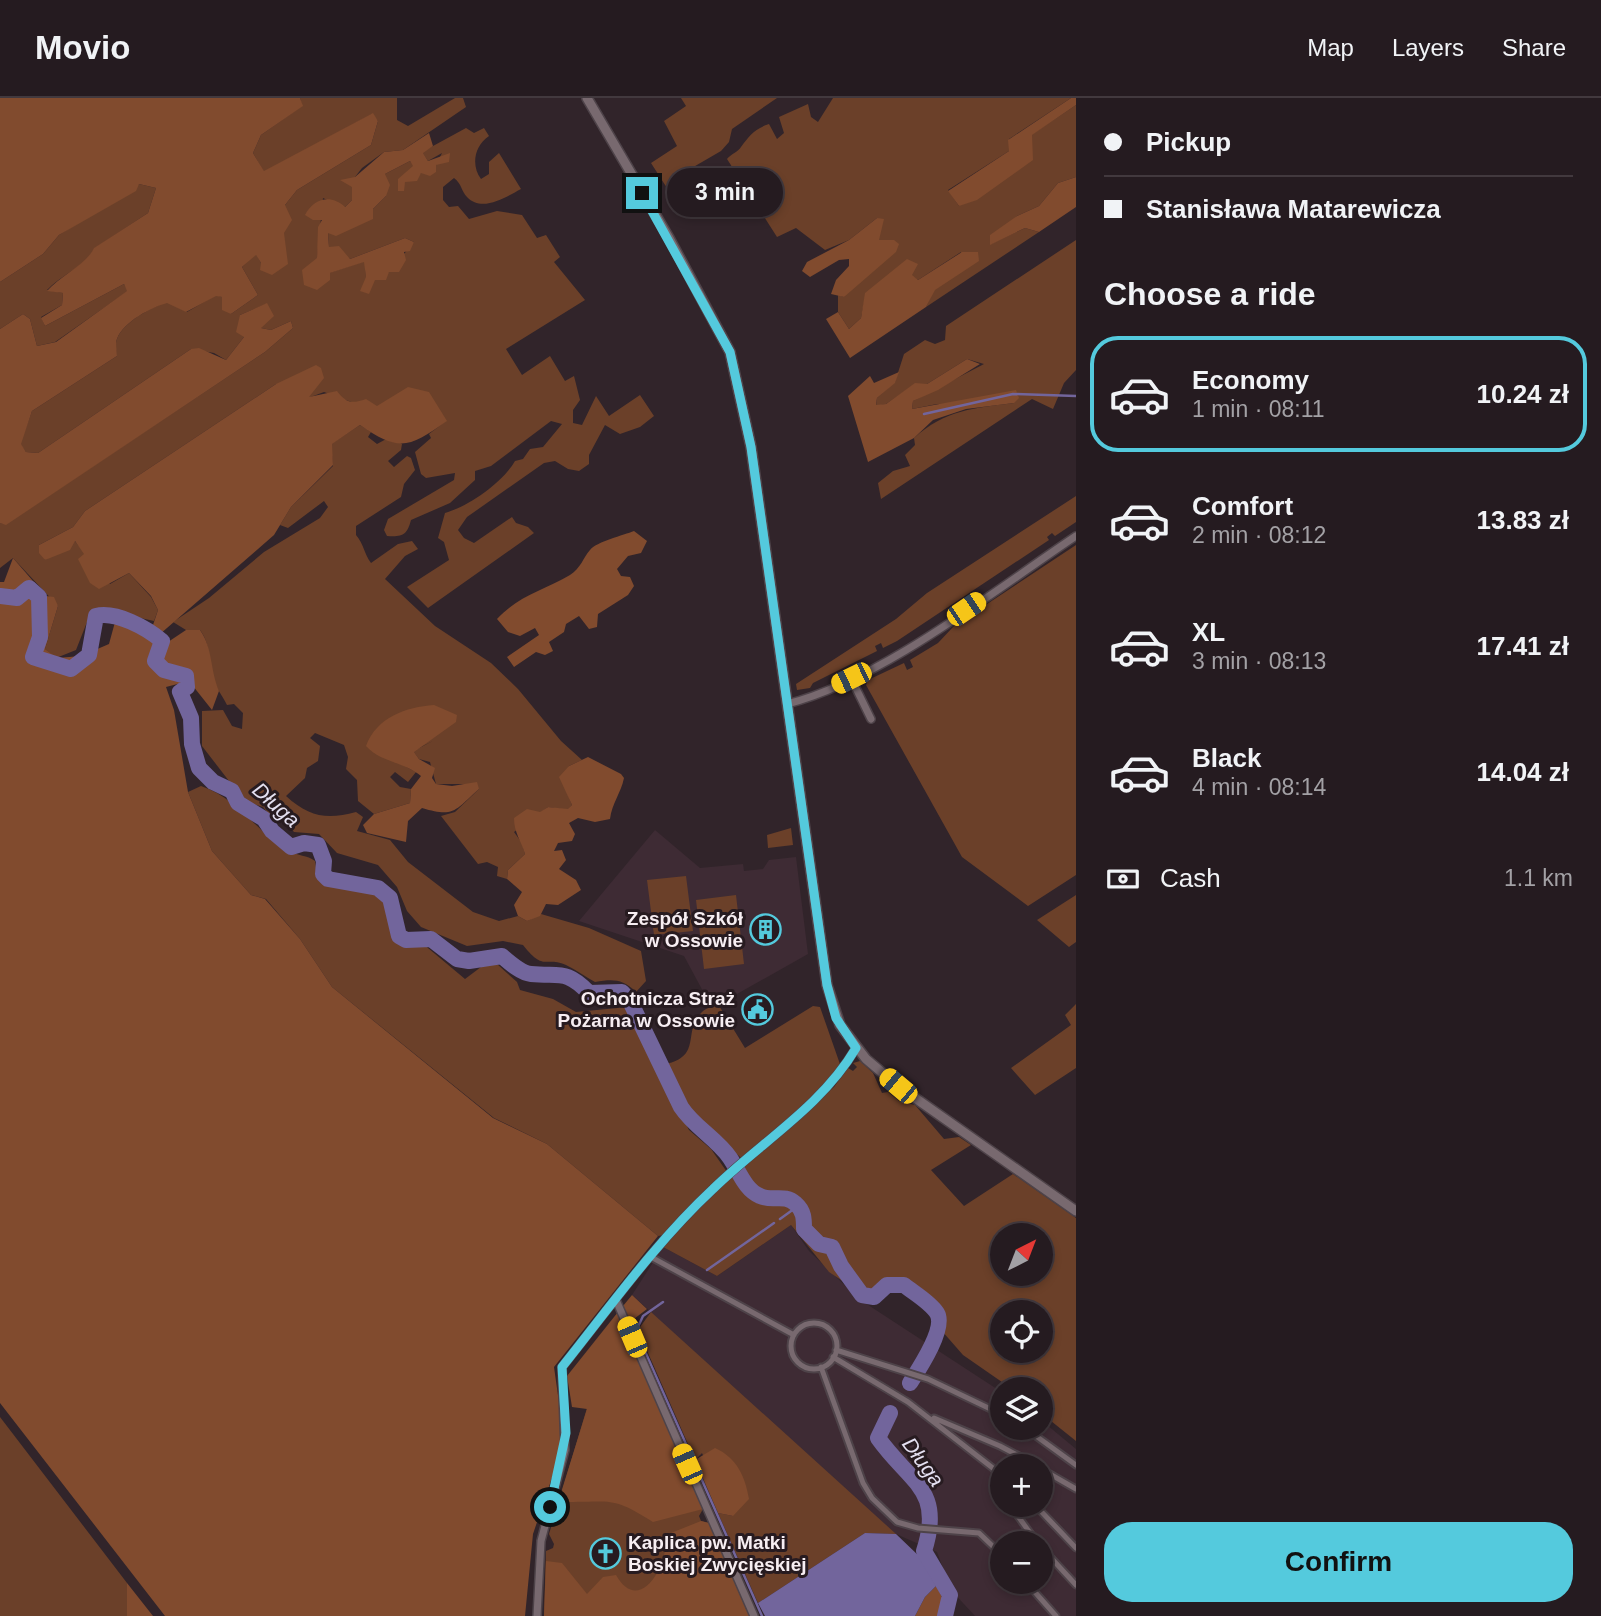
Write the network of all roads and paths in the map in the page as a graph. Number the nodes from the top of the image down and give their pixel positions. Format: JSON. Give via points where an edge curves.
{"nodes":[{"id":1,"x":587,"y":98,"type":"edge"},
{"id":2,"x":1076,"y":536,"type":"edge"},
{"id":3,"x":851,"y":678,"type":"junction"},
{"id":4,"x":787,"y":704,"type":"junction"},
{"id":5,"x":871,"y":719,"type":"dead end"},
{"id":6,"x":856,"y":1048,"type":"junction"},
{"id":7,"x":1076,"y":1211,"type":"edge"},
{"id":8,"x":651,"y":1256,"type":"junction"},
{"id":9,"x":616,"y":1300,"type":"junction"},
{"id":10,"x":794,"y":1335,"type":"junction"},
{"id":11,"x":836,"y":1350,"type":"junction"},
{"id":12,"x":833,"y":1357,"type":"junction"},
{"id":13,"x":821,"y":1367,"type":"junction"},
{"id":14,"x":990,"y":1409,"type":"edge"},
{"id":15,"x":927,"y":1416,"type":"junction"},
{"id":16,"x":1042,"y":1440,"type":"edge"},
{"id":17,"x":1013,"y":1454,"type":"edge"},
{"id":18,"x":1076,"y":1465,"type":"edge"},
{"id":19,"x":990,"y":1466,"type":"edge"},
{"id":20,"x":1053,"y":1476,"type":"edge"},
{"id":21,"x":1076,"y":1489,"type":"edge"},
{"id":22,"x":1046,"y":1517,"type":"edge"},
{"id":23,"x":990,"y":1544,"type":"edge"},
{"id":24,"x":1076,"y":1548,"type":"edge"},
{"id":25,"x":1053,"y":1560,"type":"edge"},
{"id":26,"x":1076,"y":1586,"type":"edge"},
{"id":27,"x":1037,"y":1594,"type":"edge"},
{"id":28,"x":537,"y":1616,"type":"edge"},
{"id":29,"x":754,"y":1616,"type":"edge"},
{"id":30,"x":1056,"y":1616,"type":"edge"}],
"edges":[{"from":1,"to":4,"type":"street","via":[[730,352],[751,447]]},
{"from":2,"to":3,"type":"street","via":[[911,646]]},
{"from":3,"to":4,"type":"street"},
{"from":3,"to":5,"type":"street"},
{"from":4,"to":6,"type":"street","via":[[829,997]]},
{"from":6,"to":7,"type":"street","via":[[898,1086]]},
{"from":6,"to":8,"type":"street","via":[[834,1083],[722,1180]]},
{"from":8,"to":9,"type":"street"},
{"from":8,"to":10,"type":"street"},
{"from":9,"to":28,"type":"street","via":[[560,1372],[566,1442],[541,1541]]},
{"from":9,"to":29,"type":"street"},
{"from":10,"to":11,"type":"street","via":[[807,1324],[822,1325],[833,1334]]},
{"from":10,"to":13,"type":"street","via":[[791,1347],[797,1361],[810,1368]]},
{"from":11,"to":12,"type":"street"},
{"from":11,"to":14,"type":"street","via":[[900,1368]]},
{"from":12,"to":13,"type":"street"},
{"from":12,"to":15,"type":"street"},
{"from":13,"to":23,"type":"street","via":[[867,1491],[897,1522],[979,1533]]},
{"from":15,"to":17,"type":"street"},
{"from":15,"to":19,"type":"street"},
{"from":16,"to":18,"type":"street"},
{"from":20,"to":21,"type":"street"},
{"from":22,"to":24,"type":"street"},
{"from":25,"to":26,"type":"street"},
{"from":27,"to":30,"type":"street"}]}
